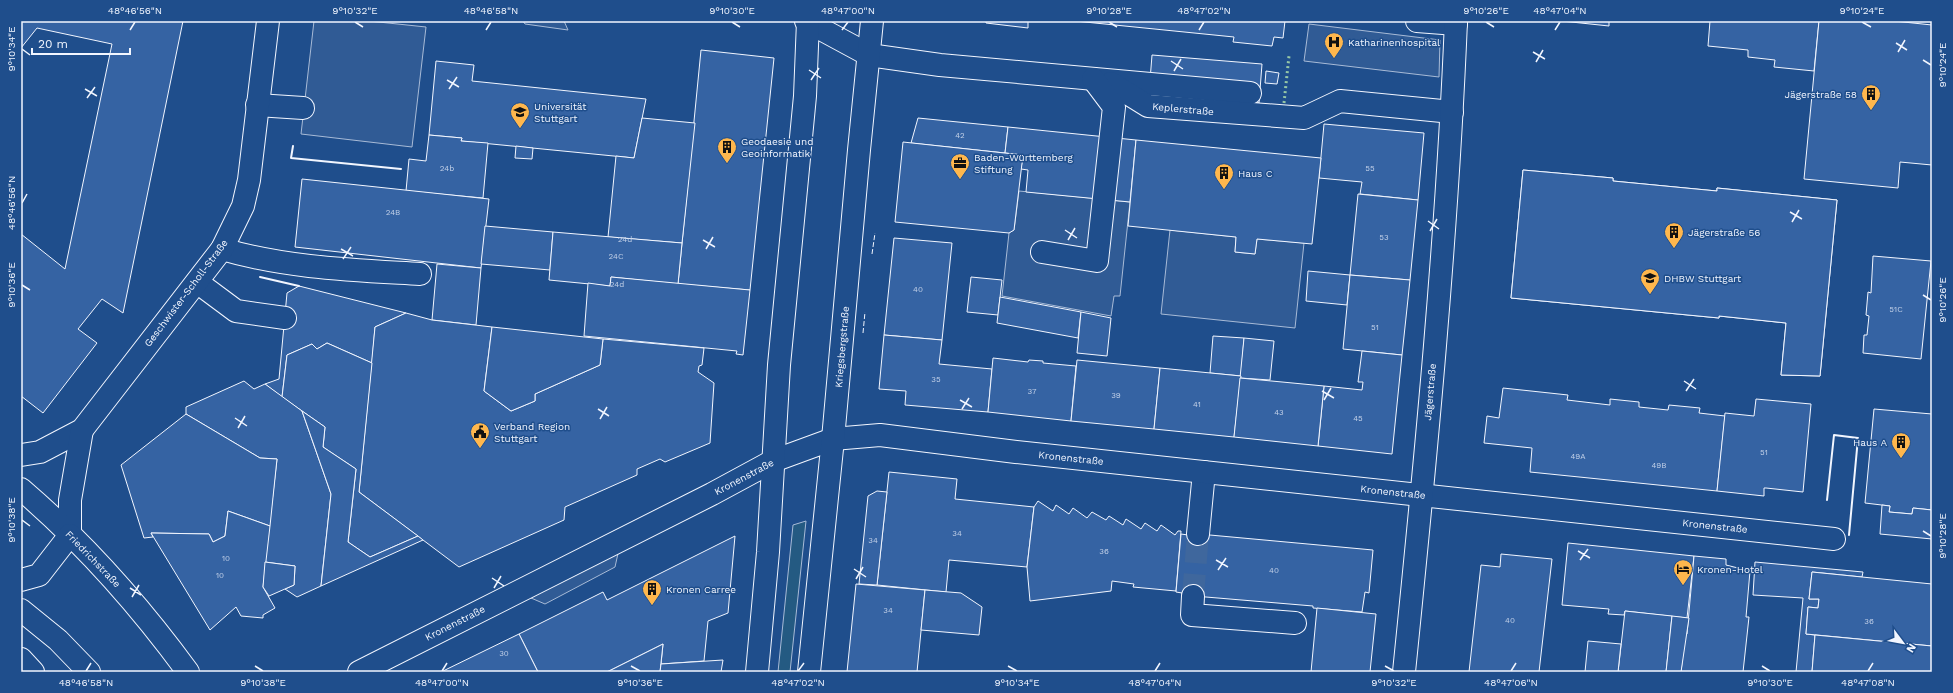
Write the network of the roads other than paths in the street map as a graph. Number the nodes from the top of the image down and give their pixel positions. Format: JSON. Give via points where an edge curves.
{"nodes":[{"id":1,"x":268,"y":21,"type":"edge"},
{"id":2,"x":807,"y":21,"type":"edge"},
{"id":3,"x":872,"y":21,"type":"edge"},
{"id":4,"x":1417,"y":21,"type":"edge"},
{"id":5,"x":1456,"y":23,"type":"edge"},
{"id":6,"x":869,"y":55,"type":"junction"},
{"id":7,"x":1100,"y":80,"type":"junction"},
{"id":8,"x":1250,"y":93,"type":"dead end"},
{"id":9,"x":257,"y":105,"type":"junction"},
{"id":10,"x":304,"y":108,"type":"dead end"},
{"id":11,"x":1452,"y":112,"type":"junction"},
{"id":12,"x":222,"y":249,"type":"junction"},
{"id":13,"x":1042,"y":252,"type":"dead end"},
{"id":14,"x":420,"y":274,"type":"dead end"},
{"id":15,"x":197,"y":282,"type":"junction"},
{"id":16,"x":285,"y":318,"type":"dead end"},
{"id":17,"x":82,"y":430,"type":"junction"},
{"id":18,"x":833,"y":439,"type":"junction"},
{"id":19,"x":21,"y":455,"type":"edge"},
{"id":20,"x":773,"y":461,"type":"junction"},
{"id":21,"x":1204,"y":472,"type":"junction"},
{"id":22,"x":21,"y":489,"type":"edge"},
{"id":23,"x":1422,"y":495,"type":"junction"},
{"id":24,"x":70,"y":534,"type":"junction"},
{"id":25,"x":1198,"y":534,"type":"tunnel mouth"},
{"id":26,"x":1834,"y":539,"type":"dead end"},
{"id":27,"x":21,"y":580,"type":"edge"},
{"id":28,"x":1193,"y":596,"type":"tunnel mouth"},
{"id":29,"x":21,"y":610,"type":"edge"},
{"id":30,"x":1295,"y":623,"type":"dead end"},
{"id":31,"x":21,"y":659,"type":"edge"},
{"id":32,"x":33,"y":672,"type":"edge"},
{"id":33,"x":90,"y":672,"type":"edge"},
{"id":34,"x":188,"y":672,"type":"edge"},
{"id":35,"x":359,"y":672,"type":"edge"},
{"id":36,"x":757,"y":672,"type":"edge"},
{"id":37,"x":809,"y":672,"type":"edge"},
{"id":38,"x":1404,"y":672,"type":"edge"}],
"edges":[{"from":1,"to":9,"type":"street","name":"Geschwister-Scholl-Straße"},
{"from":2,"to":6,"type":"street","name":"Keplerstraße"},
{"from":2,"to":20,"type":"street","via":[[805,96],[779,365]]},
{"from":3,"to":6,"type":"street","name":"Kriegsbergstraße"},
{"from":4,"to":5,"type":"street"},
{"from":5,"to":11,"type":"street","name":"Jägerstraße"},
{"from":6,"to":7,"type":"street","name":"Keplerstraße","via":[[940,65]]},
{"from":6,"to":18,"type":"street","name":"Kriegsbergstraße"},
{"from":7,"to":8,"type":"street"},
{"from":7,"to":11,"type":"street","name":"Keplerstraße","via":[[1148,106],[1304,118],[1340,101]]},
{"from":7,"to":13,"type":"street","via":[[1114,106],[1097,261]]},
{"from":9,"to":10,"type":"street"},
{"from":9,"to":12,"type":"street","name":"Geschwister-Scholl-Straße","via":[[249,180],[243,206]]},
{"from":11,"to":23,"type":"street","name":"Jägerstraße"},
{"from":12,"to":14,"type":"street","via":[[294,265]]},
{"from":12,"to":15,"type":"street","name":"Geschwister-Scholl-Straße"},
{"from":15,"to":16,"type":"street","via":[[236,311]]},
{"from":15,"to":17,"type":"street","name":"Geschwister-Scholl-Straße"},
{"from":17,"to":19,"type":"street","name":"Geschwister-Scholl-Straße","via":[[40,452]]},
{"from":17,"to":24,"type":"street","name":"Geschwister-Scholl-Straße","via":[[70,500]]},
{"from":18,"to":20,"type":"street","name":"Kronenstraße"},
{"from":18,"to":21,"type":"street","name":"Kronenstraße","via":[[880,435],[904,437]]},
{"from":18,"to":37,"type":"street","name":"Kriegsbergstraße"},
{"from":20,"to":35,"type":"street","name":"Kronenstraße"},
{"from":20,"to":36,"type":"street"},
{"from":21,"to":23,"type":"street","name":"Kronenstraße"},
{"from":21,"to":25,"type":"street"},
{"from":22,"to":24,"type":"street","name":"Friedrichstraße"},
{"from":23,"to":26,"type":"street","name":"Kronenstraße"},
{"from":23,"to":38,"type":"street","name":"Jägerstraße"},
{"from":24,"to":27,"type":"street","via":[[39,575]]},
{"from":24,"to":34,"type":"street","name":"Friedrichstraße","via":[[109,573],[163,637]]},
{"from":28,"to":30,"type":"street","via":[[1192,615]]},
{"from":29,"to":33,"type":"street","via":[[58,640]]},
{"from":31,"to":32,"type":"street"}]}
